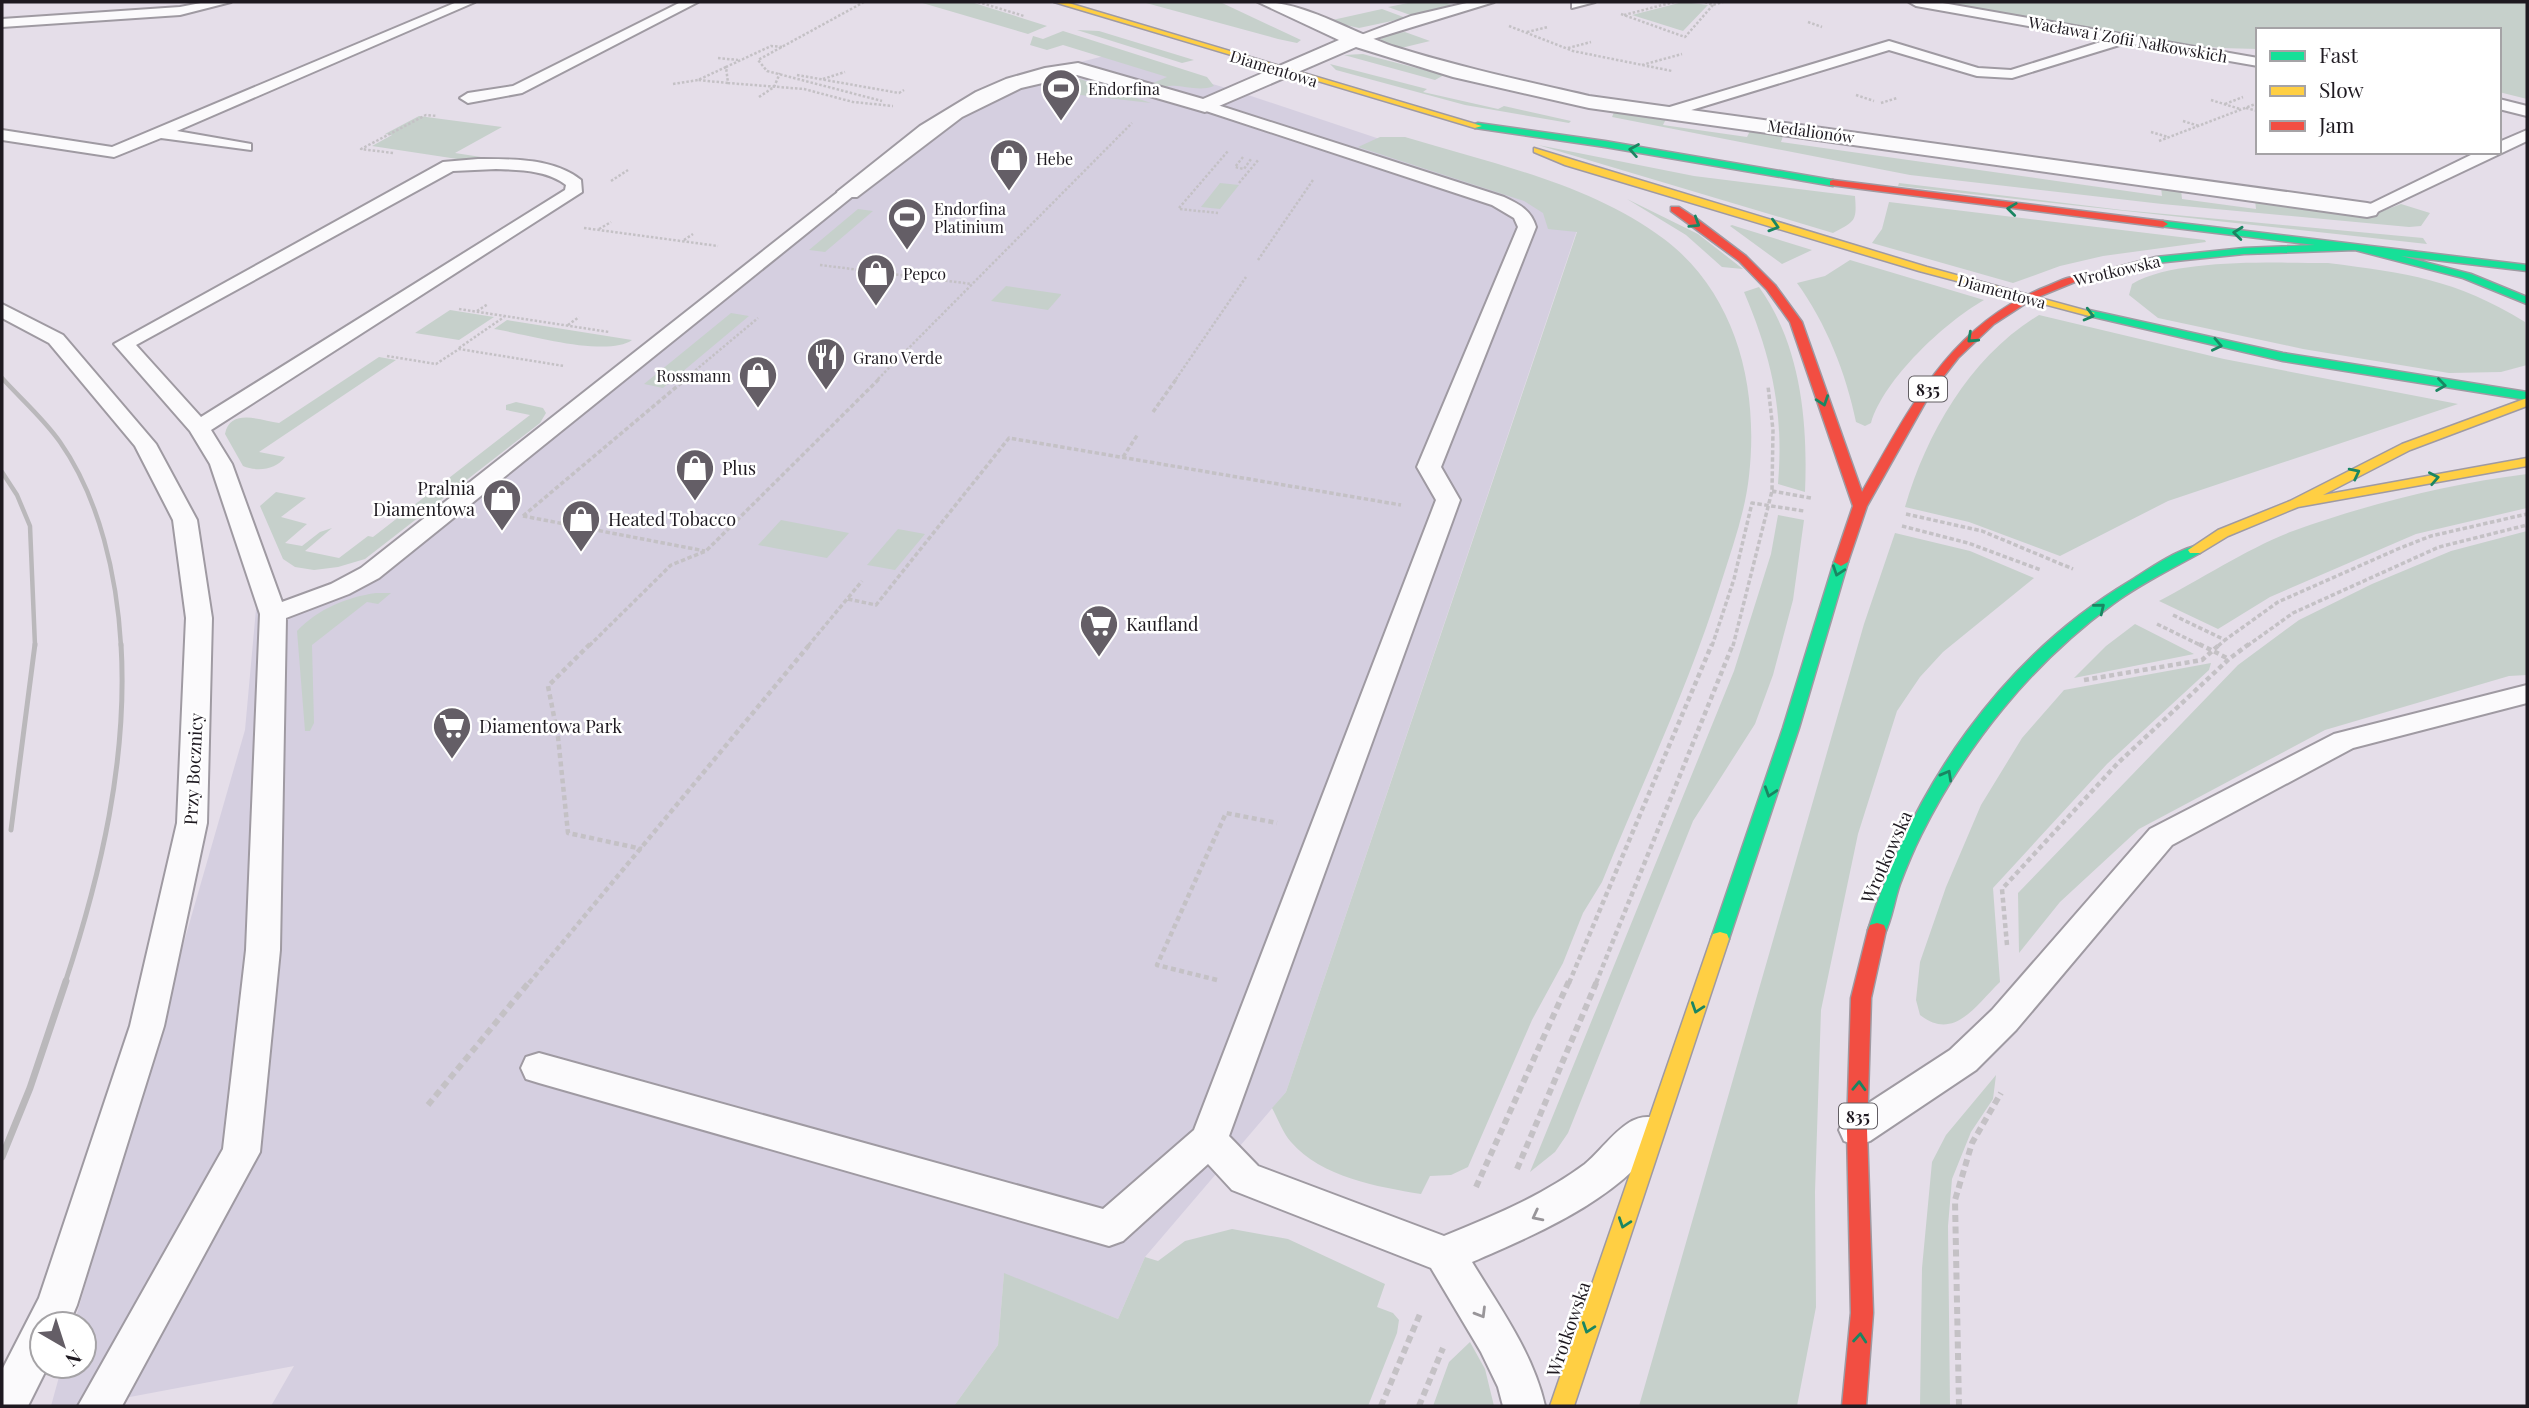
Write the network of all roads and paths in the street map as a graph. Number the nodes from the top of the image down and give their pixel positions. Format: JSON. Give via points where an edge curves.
{"nodes":[{"id":1,"x":224,"y":2,"type":"edge"},
{"id":2,"x":468,"y":2,"type":"edge"},
{"id":3,"x":691,"y":2,"type":"edge"},
{"id":4,"x":864,"y":2,"type":"edge"},
{"id":5,"x":1058,"y":2,"type":"edge"},
{"id":6,"x":1267,"y":2,"type":"edge"},
{"id":7,"x":1487,"y":2,"type":"edge"},
{"id":8,"x":1674,"y":2,"type":"edge"},
{"id":9,"x":1704,"y":2,"type":"edge"},
{"id":10,"x":1723,"y":2,"type":"edge"},
{"id":11,"x":1916,"y":2,"type":"edge"},
{"id":12,"x":1584,"y":3,"type":"edge"},
{"id":13,"x":1713,"y":5,"type":"junction"},
{"id":14,"x":1623,"y":15,"type":"junction"},
{"id":15,"x":1429,"y":16,"type":"junction"},
{"id":16,"x":2,"y":23,"type":"edge"},
{"id":17,"x":1456,"y":27,"type":"dead end"},
{"id":18,"x":1548,"y":27,"type":"dead end"},
{"id":19,"x":1526,"y":33,"type":"dead end"},
{"id":20,"x":2124,"y":39,"type":"junction"},
{"id":21,"x":1355,"y":40,"type":"junction"},
{"id":22,"x":1591,"y":42,"type":"dead end"},
{"id":23,"x":782,"y":47,"type":"junction"},
{"id":24,"x":1567,"y":48,"type":"dead end"},
{"id":25,"x":1682,"y":54,"type":"dead end"},
{"id":26,"x":718,"y":58,"type":"dead end"},
{"id":27,"x":739,"y":60,"type":"junction"},
{"id":28,"x":2256,"y":62,"type":"edge"},
{"id":29,"x":1641,"y":65,"type":"dead end"},
{"id":30,"x":726,"y":67,"type":"junction"},
{"id":31,"x":1284,"y":70,"type":"junction"},
{"id":32,"x":845,"y":72,"type":"dead end"},
{"id":33,"x":780,"y":73,"type":"junction"},
{"id":34,"x":786,"y":74,"type":"junction"},
{"id":35,"x":297,"y":75,"type":"junction"},
{"id":36,"x":328,"y":79,"type":"dead end"},
{"id":37,"x":822,"y":79,"type":"junction"},
{"id":38,"x":698,"y":80,"type":"junction"},
{"id":39,"x":728,"y":83,"type":"junction"},
{"id":40,"x":673,"y":84,"type":"dead end"},
{"id":41,"x":813,"y":84,"type":"junction"},
{"id":42,"x":774,"y":87,"type":"junction"},
{"id":43,"x":904,"y":90,"type":"dead end"},
{"id":44,"x":2250,"y":94,"type":"dead end"},
{"id":45,"x":759,"y":97,"type":"dead end"},
{"id":46,"x":468,"y":98,"type":"dead end"},
{"id":47,"x":1897,"y":98,"type":"dead end"},
{"id":48,"x":2211,"y":100,"type":"dead end"},
{"id":49,"x":882,"y":101,"type":"dead end"},
{"id":50,"x":851,"y":102,"type":"junction"},
{"id":51,"x":1880,"y":103,"type":"dead end"},
{"id":52,"x":2224,"y":104,"type":"junction"},
{"id":53,"x":2256,"y":104,"type":"edge"},
{"id":54,"x":2501,"y":104,"type":"edge"},
{"id":55,"x":890,"y":106,"type":"dead end"},
{"id":56,"x":1205,"y":106,"type":"junction"},
{"id":57,"x":843,"y":107,"type":"dead end"},
{"id":58,"x":2243,"y":108,"type":"junction"},
{"id":59,"x":1669,"y":111,"type":"junction"},
{"id":60,"x":2256,"y":111,"type":"edge"},
{"id":61,"x":2527,"y":111,"type":"edge"},
{"id":62,"x":1140,"y":114,"type":"dead end"},
{"id":63,"x":2183,"y":121,"type":"dead end"},
{"id":64,"x":2199,"y":126,"type":"junction"},
{"id":65,"x":1490,"y":130,"type":"junction"},
{"id":66,"x":2151,"y":132,"type":"dead end"},
{"id":67,"x":159,"y":133,"type":"junction"},
{"id":68,"x":2178,"y":134,"type":"dead end"},
{"id":69,"x":2,"y":135,"type":"edge"},
{"id":70,"x":2527,"y":135,"type":"edge"},
{"id":71,"x":2169,"y":138,"type":"dead end"},
{"id":72,"x":1233,"y":144,"type":"dead end"},
{"id":73,"x":245,"y":147,"type":"dead end"},
{"id":74,"x":2501,"y":147,"type":"edge"},
{"id":75,"x":2487,"y":154,"type":"edge"},
{"id":76,"x":628,"y":170,"type":"dead end"},
{"id":77,"x":1315,"y":177,"type":"dead end"},
{"id":78,"x":607,"y":183,"type":"dead end"},
{"id":79,"x":1638,"y":185,"type":"junction"},
{"id":80,"x":849,"y":192,"type":"joint"},
{"id":81,"x":2367,"y":210,"type":"joint"},
{"id":82,"x":1218,"y":213,"type":"dead end"},
{"id":83,"x":611,"y":222,"type":"dead end"},
{"id":84,"x":575,"y":225,"type":"dead end"},
{"id":85,"x":599,"y":229,"type":"junction"},
{"id":86,"x":693,"y":233,"type":"dead end"},
{"id":87,"x":683,"y":241,"type":"junction"},
{"id":88,"x":724,"y":247,"type":"dead end"},
{"id":89,"x":2355,"y":247,"type":"junction"},
{"id":90,"x":1258,"y":260,"type":"dead end"},
{"id":91,"x":2527,"y":268,"type":"edge"},
{"id":92,"x":812,"y":272,"type":"dead end"},
{"id":93,"x":1246,"y":277,"type":"dead end"},
{"id":94,"x":972,"y":284,"type":"junction"},
{"id":95,"x":2027,"y":298,"type":"junction"},
{"id":96,"x":2527,"y":301,"type":"edge"},
{"id":97,"x":488,"y":304,"type":"dead end"},
{"id":98,"x":456,"y":309,"type":"dead end"},
{"id":99,"x":2,"y":310,"type":"edge"},
{"id":100,"x":476,"y":312,"type":"junction"},
{"id":101,"x":505,"y":316,"type":"junction"},
{"id":102,"x":579,"y":317,"type":"dead end"},
{"id":103,"x":758,"y":317,"type":"dead end"},
{"id":104,"x":567,"y":326,"type":"junction"},
{"id":105,"x":618,"y":334,"type":"dead end"},
{"id":106,"x":458,"y":349,"type":"junction"},
{"id":107,"x":376,"y":354,"type":"dead end"},
{"id":108,"x":570,"y":367,"type":"dead end"},
{"id":109,"x":1767,"y":377,"type":"dead end"},
{"id":110,"x":2527,"y":396,"type":"edge"},
{"id":111,"x":2527,"y":402,"type":"edge"},
{"id":112,"x":1153,"y":412,"type":"dead end"},
{"id":113,"x":199,"y":428,"type":"junction"},
{"id":114,"x":1138,"y":434,"type":"dead end"},
{"id":115,"x":1122,"y":457,"type":"junction"},
{"id":116,"x":2527,"y":463,"type":"edge"},
{"id":117,"x":1772,"y":491,"type":"junction"},
{"id":118,"x":1806,"y":497,"type":"dead end"},
{"id":119,"x":2295,"y":504,"type":"junction"},
{"id":120,"x":1769,"y":506,"type":"junction"},
{"id":121,"x":1860,"y":506,"type":"junction"},
{"id":122,"x":1412,"y":507,"type":"dead end"},
{"id":123,"x":1804,"y":511,"type":"dead end"},
{"id":124,"x":1903,"y":513,"type":"dead end"},
{"id":125,"x":2527,"y":514,"type":"edge"},
{"id":126,"x":2527,"y":524,"type":"edge"},
{"id":127,"x":1898,"y":526,"type":"dead end"},
{"id":128,"x":706,"y":551,"type":"junction"},
{"id":129,"x":2057,"y":561,"type":"dead end"},
{"id":130,"x":2041,"y":570,"type":"dead end"},
{"id":131,"x":862,"y":581,"type":"dead end"},
{"id":132,"x":848,"y":599,"type":"junction"},
{"id":133,"x":2168,"y":613,"type":"dead end"},
{"id":134,"x":273,"y":614,"type":"junction"},
{"id":135,"x":2154,"y":623,"type":"dead end"},
{"id":136,"x":2225,"y":640,"type":"junction"},
{"id":137,"x":2211,"y":650,"type":"junction"},
{"id":138,"x":2004,"y":694,"type":"junction"},
{"id":139,"x":2527,"y":694,"type":"edge"},
{"id":140,"x":1286,"y":825,"type":"dead end"},
{"id":141,"x":642,"y":849,"type":"junction"},
{"id":142,"x":1213,"y":993,"type":"dead end"},
{"id":143,"x":539,"y":1069,"type":"dead end"},
{"id":144,"x":428,"y":1105,"type":"dead end"},
{"id":145,"x":1662,"y":1109,"type":"junction"},
{"id":146,"x":1857,"y":1130,"type":"junction"},
{"id":147,"x":1209,"y":1140,"type":"junction"},
{"id":148,"x":1489,"y":1236,"type":"junction"},
{"id":149,"x":1446,"y":1255,"type":"junction"},
{"id":150,"x":1467,"y":1290,"type":"junction"},
{"id":151,"x":54,"y":1310,"type":"edge"},
{"id":152,"x":28,"y":1363,"type":"edge"},
{"id":153,"x":6,"y":1406,"type":"edge"},
{"id":154,"x":99,"y":1406,"type":"edge"},
{"id":155,"x":1381,"y":1406,"type":"edge"},
{"id":156,"x":1419,"y":1406,"type":"edge"},
{"id":157,"x":1524,"y":1406,"type":"edge"},
{"id":158,"x":1562,"y":1406,"type":"edge"},
{"id":159,"x":1854,"y":1406,"type":"edge"}],
"edges":[{"from":1,"to":16,"type":"lane","via":[[180,11]]},
{"from":2,"to":35,"type":"lane"},
{"from":3,"to":46,"type":"lane","via":[[517,90]]},
{"from":4,"to":23,"type":"path"},
{"from":5,"to":31,"type":"street","name":"Diamentowa"},
{"from":6,"to":21,"type":"street","name":"Medalionów"},
{"from":7,"to":15,"type":"lane"},
{"from":8,"to":14,"type":"path"},
{"from":9,"to":13,"type":"path"},
{"from":10,"to":13,"type":"path"},
{"from":11,"to":20,"type":"lane","name":"Wacława i Zofii Nałkowskich"},
{"from":12,"to":14,"type":"path"},
{"from":13,"to":14,"type":"path","via":[[1685,37]]},
{"from":15,"to":17,"type":"lane"},
{"from":15,"to":21,"type":"lane"},
{"from":18,"to":19,"type":"path"},
{"from":20,"to":28,"type":"lane","name":"Wacława i Zofii Nałkowskich"},
{"from":20,"to":59,"type":"lane","via":[[2011,74],[1977,72],[1889,45]]},
{"from":21,"to":31,"type":"street"},
{"from":21,"to":59,"type":"street","name":"Medalionów","via":[[1521,87],[1588,102]]},
{"from":22,"to":24,"type":"path"},
{"from":23,"to":27,"type":"path","via":[[771,46]]},
{"from":23,"to":33,"type":"path","via":[[758,60],[767,71]]},
{"from":25,"to":29,"type":"path"},
{"from":26,"to":27,"type":"path"},
{"from":27,"to":30,"type":"path"},
{"from":30,"to":38,"type":"path"},
{"from":30,"to":39,"type":"path"},
{"from":31,"to":56,"type":"street"},
{"from":31,"to":65,"type":"street","name":"Diamentowa"},
{"from":32,"to":37,"type":"path"},
{"from":33,"to":34,"type":"path"},
{"from":33,"to":42,"type":"path"},
{"from":34,"to":37,"type":"path"},
{"from":34,"to":41,"type":"path"},
{"from":35,"to":36,"type":"lane"},
{"from":35,"to":67,"type":"lane"},
{"from":37,"to":41,"type":"path"},
{"from":37,"to":43,"type":"path","via":[[861,89]]},
{"from":38,"to":39,"type":"path"},
{"from":38,"to":40,"type":"path"},
{"from":39,"to":42,"type":"path"},
{"from":41,"to":49,"type":"path"},
{"from":42,"to":45,"type":"path"},
{"from":42,"to":50,"type":"path","via":[[804,89]]},
{"from":44,"to":52,"type":"path"},
{"from":47,"to":51,"type":"path"},
{"from":48,"to":52,"type":"path"},
{"from":50,"to":55,"type":"path"},
{"from":50,"to":57,"type":"path"},
{"from":52,"to":58,"type":"path"},
{"from":53,"to":58,"type":"path"},
{"from":54,"to":61,"type":"lane"},
{"from":56,"to":80,"type":"street","via":[[1078,69],[1058,71],[977,98]]},
{"from":56,"to":147,"type":"lane","via":[[1498,201],[1520,213],[1527,227],[1429,467],[1448,500]]},
{"from":58,"to":60,"type":"path"},
{"from":58,"to":64,"type":"path"},
{"from":59,"to":81,"type":"street","name":"Medalionów"},
{"from":62,"to":94,"type":"path"},
{"from":63,"to":64,"type":"path"},
{"from":64,"to":68,"type":"path"},
{"from":65,"to":79,"type":"street","name":"Diamentowa","via":[[1568,163]]},
{"from":89,"to":65,"type":"street","name":"Diamentowa","one_way":true,"via":[[1885,192]]},
{"from":66,"to":71,"type":"path"},
{"from":67,"to":69,"type":"lane","via":[[114,152]]},
{"from":67,"to":73,"type":"lane"},
{"from":70,"to":74,"type":"lane"},
{"from":72,"to":82,"type":"path","via":[[1179,208]]},
{"from":75,"to":81,"type":"lane"},
{"from":76,"to":78,"type":"path"},
{"from":77,"to":90,"type":"path"},
{"from":79,"to":95,"type":"street","name":"Diamentowa","one_way":true},
{"from":79,"to":121,"type":"street","one_way":true,"via":[[1735,248],[1781,296],[1796,322]]},
{"from":80,"to":134,"type":"lane","via":[[370,573]]},
{"from":83,"to":85,"type":"path"},
{"from":84,"to":85,"type":"path"},
{"from":85,"to":87,"type":"path"},
{"from":86,"to":87,"type":"path"},
{"from":87,"to":88,"type":"path"},
{"from":89,"to":91,"type":"street","name":"Diamentowa","number":"835"},
{"from":89,"to":95,"type":"street","name":"Wrotkowska","number":"835","via":[[2223,252],[2155,260],[2081,277]]},
{"from":89,"to":96,"type":"street","via":[[2456,272]]},
{"from":92,"to":94,"type":"path","via":[[822,263]]},
{"from":93,"to":112,"type":"path"},
{"from":94,"to":128,"type":"path"},
{"from":95,"to":110,"type":"street","name":"Diamentowa","one_way":true,"via":[[2248,351],[2393,378]]},
{"from":95,"to":121,"type":"street","name":"Wrotkowska","number":"835","one_way":true,"via":[[1990,322],[1940,372]]},
{"from":97,"to":100,"type":"path"},
{"from":98,"to":100,"type":"path"},
{"from":99,"to":151,"type":"lane","name":"Przy Bocznicy","via":[[56,339],[145,443],[184,520],[199,618],[192,823],[147,1026]]},
{"from":100,"to":101,"type":"path"},
{"from":101,"to":104,"type":"path"},
{"from":101,"to":106,"type":"path"},
{"from":102,"to":104,"type":"path"},
{"from":103,"to":128,"type":"path","via":[[523,516]]},
{"from":104,"to":105,"type":"path"},
{"from":106,"to":107,"type":"path","via":[[436,364]]},
{"from":106,"to":108,"type":"path"},
{"from":109,"to":117,"type":"path","via":[[1773,430]]},
{"from":119,"to":111,"type":"street","one_way":true,"via":[[2406,447]]},
{"from":113,"to":113,"type":"lane","via":[[124,344],[449,166],[491,163],[559,173],[575,184],[573,192]]},
{"from":113,"to":134,"type":"lane","via":[[221,464]]},
{"from":114,"to":115,"type":"path"},
{"from":115,"to":122,"type":"path"},
{"from":115,"to":132,"type":"path","via":[[1009,438],[876,605]]},
{"from":119,"to":116,"type":"street","number":"835","one_way":true},
{"from":117,"to":118,"type":"path"},
{"from":117,"to":120,"type":"path"},
{"from":138,"to":119,"type":"street","name":"Wrotkowska","number":"835","one_way":true,"via":[[2037,659],[2107,601],[2223,533]]},
{"from":120,"to":123,"type":"path"},
{"from":120,"to":148,"type":"path","via":[[1736,638]]},
{"from":120,"to":149,"type":"path","via":[[1752,503],[1744,549],[1690,704]]},
{"from":121,"to":145,"type":"street","name":"Wrotkowska","number":"835","one_way":true,"via":[[1791,728]]},
{"from":124,"to":129,"type":"path","via":[[1982,531]]},
{"from":125,"to":136,"type":"path","via":[[2431,536],[2400,548],[2278,602]]},
{"from":126,"to":137,"type":"path","via":[[2439,547],[2375,575],[2293,613],[2229,659]]},
{"from":127,"to":130,"type":"path","via":[[1968,543]]},
{"from":128,"to":141,"type":"path","via":[[671,565],[548,686],[568,833]]},
{"from":131,"to":132,"type":"path"},
{"from":132,"to":141,"type":"path"},
{"from":133,"to":136,"type":"path"},
{"from":134,"to":154,"type":"lane","via":[[263,950],[241,1152]]},
{"from":135,"to":137,"type":"path"},
{"from":136,"to":137,"type":"path"},
{"from":137,"to":138,"type":"path","via":[[2202,660]]},
{"from":146,"to":138,"type":"street","name":"Wrotkowska","number":"835","one_way":true,"via":[[1861,998],[1883,907],[1914,834],[1965,744]]},
{"from":139,"to":146,"type":"lane","via":[[2344,741],[2161,836],[2004,1020],[1963,1060]]},
{"from":140,"to":142,"type":"path","via":[[1226,813],[1157,965],[1218,981]]},
{"from":141,"to":144,"type":"path"},
{"from":143,"to":147,"type":"lane","via":[[1109,1228]]},
{"from":145,"to":148,"type":"lane","one_way":true,"via":[[1621,1156],[1576,1194]]},
{"from":145,"to":158,"type":"street","name":"Wrotkowska","number":"835","one_way":true},
{"from":159,"to":146,"type":"street","name":"Wrotkowska","number":"835","one_way":true,"via":[[1862,1313]]},
{"from":147,"to":149,"type":"lane","via":[[1245,1178]]},
{"from":148,"to":149,"type":"lane"},
{"from":149,"to":150,"type":"lane"},
{"from":149,"to":155,"type":"path"},
{"from":150,"to":156,"type":"path"},
{"from":150,"to":157,"type":"lane","one_way":true,"via":[[1496,1338]]},
{"from":152,"to":153,"type":"lane"}]}
